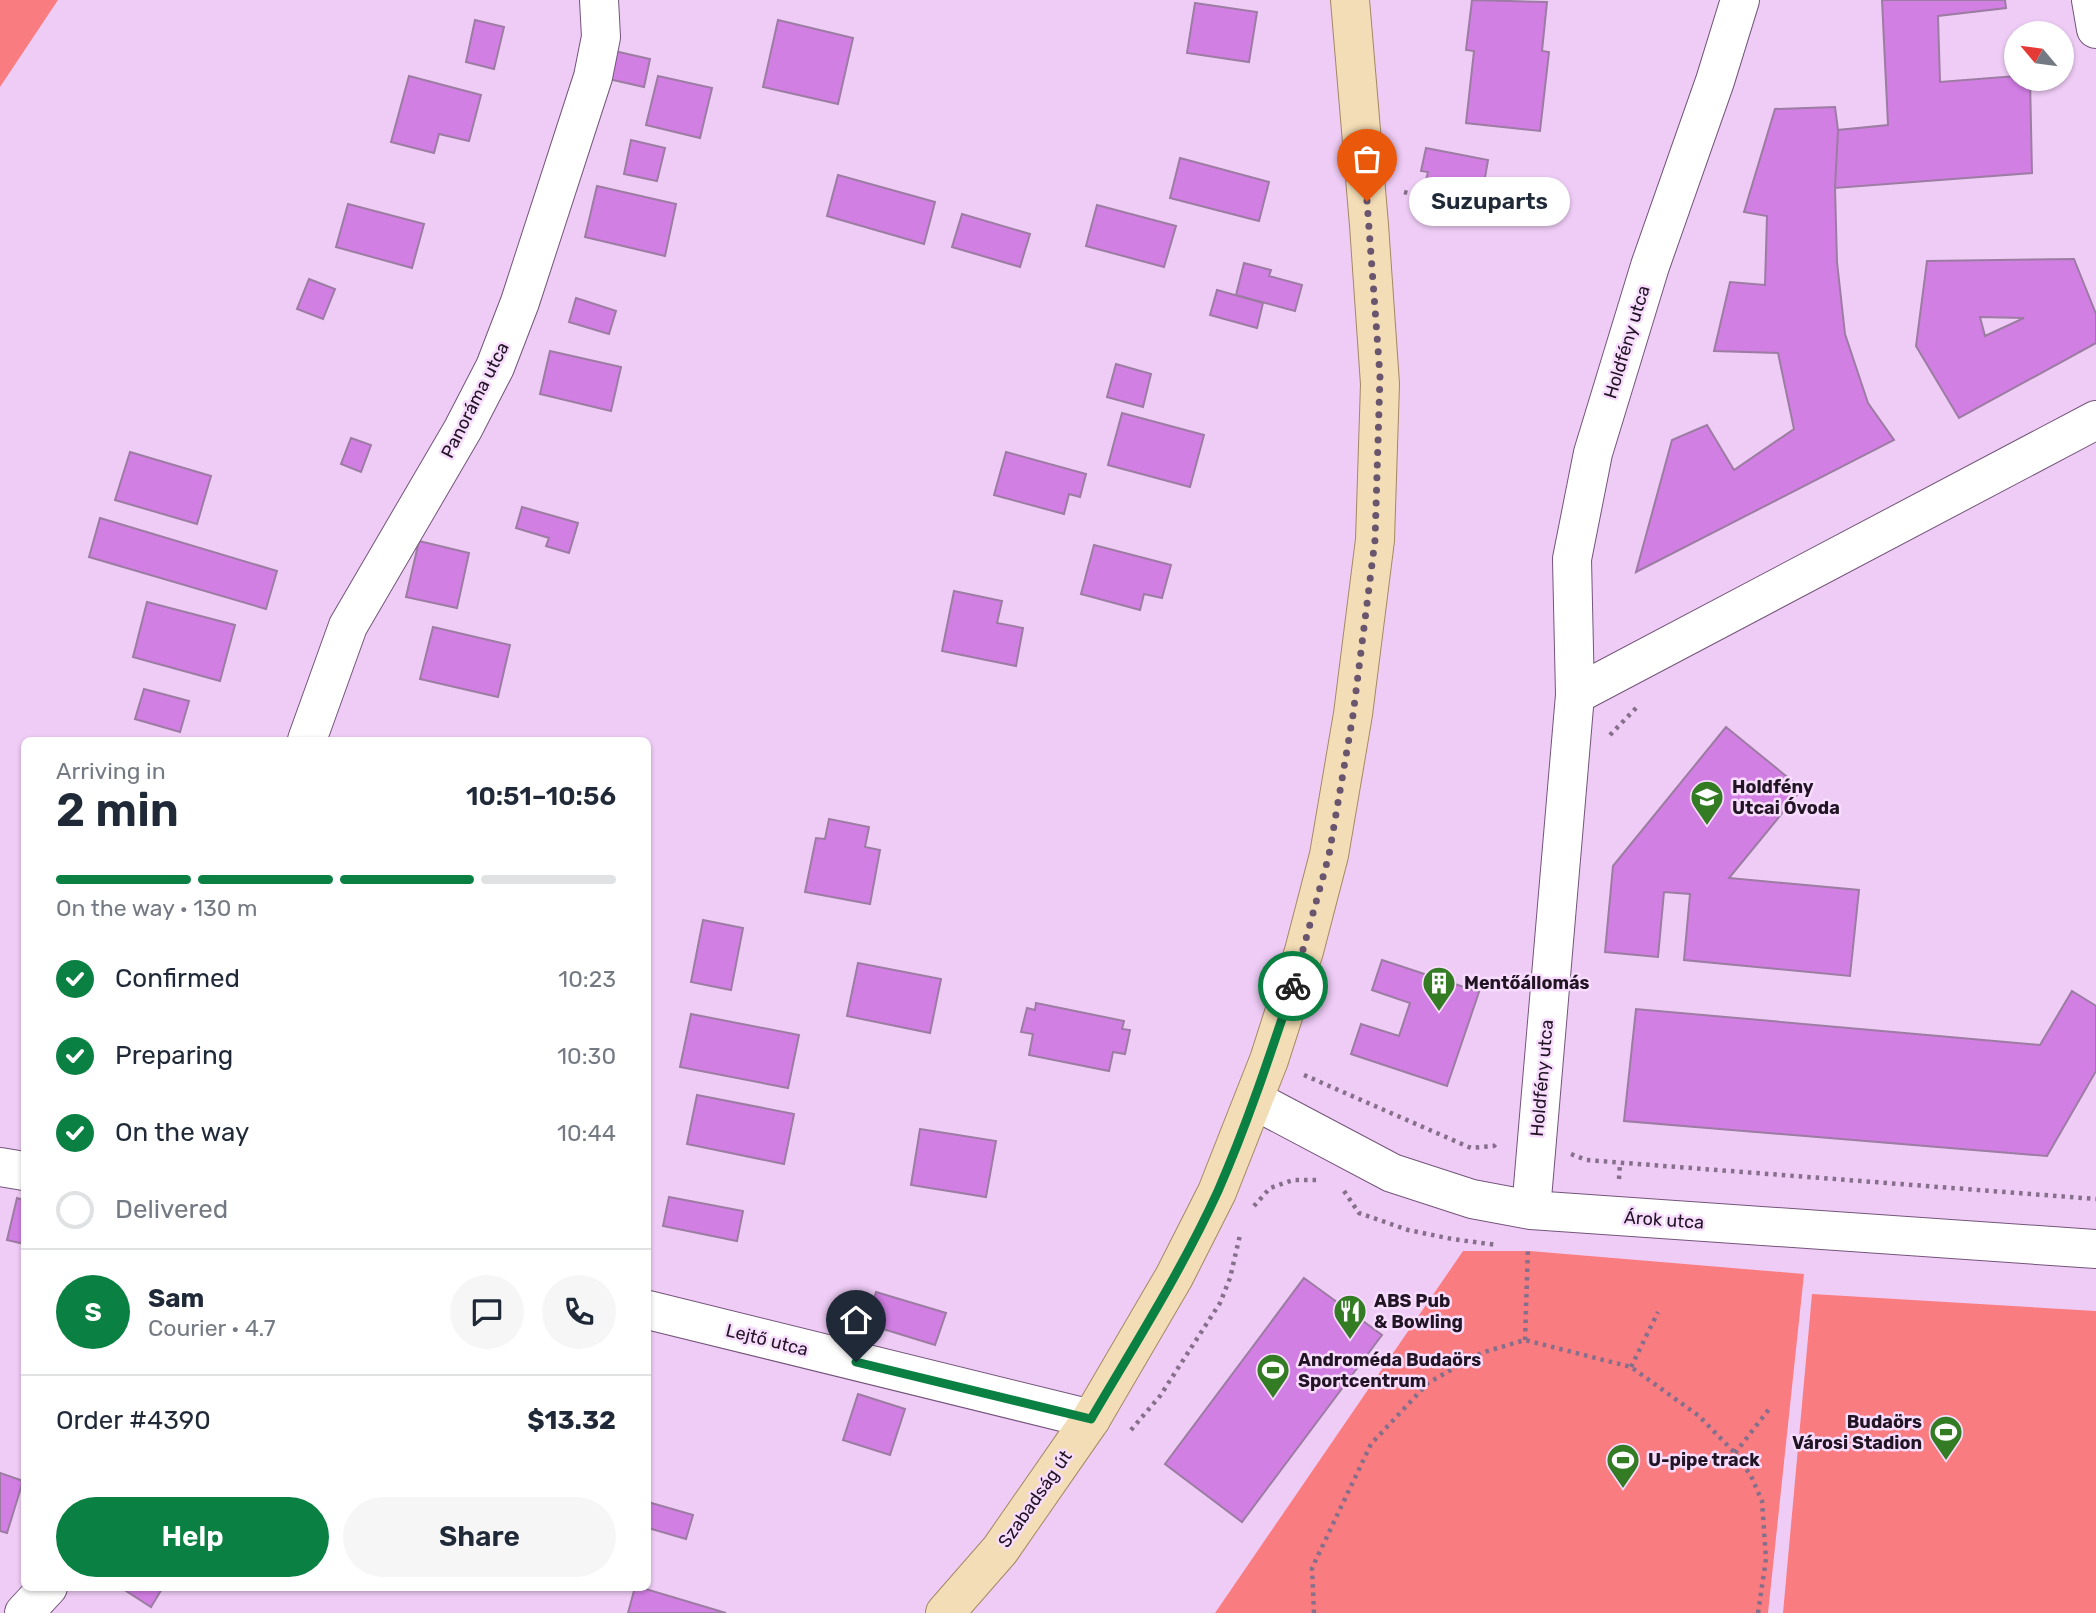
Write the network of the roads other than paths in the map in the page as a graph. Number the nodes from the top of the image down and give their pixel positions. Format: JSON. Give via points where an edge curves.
{"nodes":[{"id":1,"x":599,"y":0,"type":"edge"},
{"id":2,"x":1350,"y":0,"type":"edge"},
{"id":3,"x":1740,"y":0,"type":"edge"},
{"id":4,"x":2091,"y":0,"type":"edge"},
{"id":5,"x":2096,"y":29,"type":"edge"},
{"id":6,"x":2096,"y":420,"type":"edge"},
{"id":7,"x":1575,"y":695,"type":"junction"},
{"id":8,"x":308,"y":737,"type":"edge"},
{"id":9,"x":1254,"y":1100,"type":"junction"},
{"id":10,"x":0,"y":1167,"type":"edge"},
{"id":11,"x":21,"y":1170,"type":"edge"},
{"id":12,"x":1530,"y":1228,"type":"junction"},
{"id":13,"x":2096,"y":1249,"type":"edge"},
{"id":14,"x":651,"y":1311,"type":"edge"},
{"id":15,"x":1091,"y":1419,"type":"junction"},
{"id":16,"x":44,"y":1591,"type":"edge"},
{"id":17,"x":24,"y":1613,"type":"edge"},
{"id":18,"x":945,"y":1613,"type":"edge"}],
"edges":[{"from":1,"to":8,"type":"street","name":"Panoráma utca","via":[[601,37],[593,77],[495,367],[348,626]]},
{"from":2,"to":9,"type":"main road","name":"Szabadság út","via":[[1380,376],[1375,540],[1353,715],[1329,855],[1304,951]]},
{"from":3,"to":7,"type":"street","name":"Holdfény utca","via":[[1650,266],[1593,453],[1572,559]]},
{"from":4,"to":5,"type":"street"},
{"from":6,"to":7,"type":"street"},
{"from":7,"to":12,"type":"street","name":"Holdfény utca"},
{"from":9,"to":12,"type":"street","name":"Árok utca","via":[[1392,1173],[1472,1199]]},
{"from":9,"to":15,"type":"main road","name":"Szabadság út","via":[[1193,1240]]},
{"from":10,"to":11,"type":"street"},
{"from":12,"to":13,"type":"street","name":"Árok utca"},
{"from":14,"to":15,"type":"street","name":"Lejtő utca"},
{"from":15,"to":18,"type":"main road","name":"Szabadság út","via":[[1000,1550]]},
{"from":16,"to":17,"type":"street"}]}
